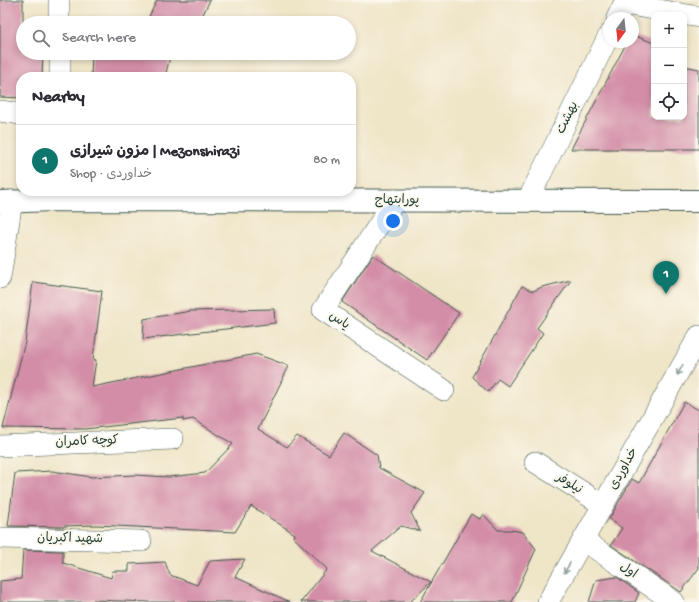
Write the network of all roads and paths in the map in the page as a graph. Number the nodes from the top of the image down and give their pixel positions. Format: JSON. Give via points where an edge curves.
{"nodes":[{"id":1,"x":59,"y":0,"type":"edge"},
{"id":2,"x":620,"y":12,"type":"edge"},
{"id":3,"x":59,"y":16,"type":"edge"},
{"id":4,"x":699,"y":17,"type":"edge"},
{"id":5,"x":603,"y":47,"type":"edge"},
{"id":6,"x":60,"y":60,"type":"edge"},
{"id":7,"x":60,"y":72,"type":"edge"},
{"id":8,"x":0,"y":111,"type":"edge"},
{"id":9,"x":16,"y":113,"type":"edge"},
{"id":10,"x":52,"y":196,"type":"edge"},
{"id":11,"x":395,"y":200,"type":"junction"},
{"id":12,"x":528,"y":200,"type":"junction"},
{"id":13,"x":699,"y":200,"type":"edge"},
{"id":14,"x":6,"y":201,"type":"edge"},
{"id":15,"x":0,"y":278,"type":"edge"},
{"id":16,"x":699,"y":336,"type":"edge"},
{"id":17,"x":444,"y":390,"type":"dead end"},
{"id":18,"x":173,"y":439,"type":"dead end"},
{"id":19,"x":0,"y":446,"type":"edge"},
{"id":20,"x":535,"y":462,"type":"dead end"},
{"id":21,"x":603,"y":505,"type":"junction"},
{"id":22,"x":0,"y":538,"type":"edge"},
{"id":23,"x":583,"y":540,"type":"junction"},
{"id":24,"x":141,"y":541,"type":"dead end"},
{"id":25,"x":548,"y":602,"type":"edge"},
{"id":26,"x":674,"y":602,"type":"edge"}],
"edges":[{"from":1,"to":3,"type":"street"},
{"from":2,"to":4,"type":"street","via":[[624,4]]},
{"from":5,"to":12,"type":"street","name":"بهشت"},
{"from":6,"to":7,"type":"street"},
{"from":8,"to":9,"type":"street"},
{"from":10,"to":11,"type":"main road","name":"پورابتهاج"},
{"from":10,"to":14,"type":"main road","name":"پورابتهاج"},
{"from":11,"to":12,"type":"main road","name":"پورابتهاج"},
{"from":11,"to":17,"type":"street","name":"یاس","via":[[323,310]]},
{"from":12,"to":13,"type":"main road","name":"پورابتهاج"},
{"from":14,"to":15,"type":"street"},
{"from":16,"to":21,"type":"street","name":"خداوردی","one_way":true},
{"from":18,"to":19,"type":"street","name":"کوچه کامران"},
{"from":20,"to":21,"type":"street","name":"نیلوفر"},
{"from":21,"to":23,"type":"street","name":"خداوردی"},
{"from":22,"to":24,"type":"street","name":"شهید اکبریان"},
{"from":23,"to":25,"type":"street","name":"خداوردی","one_way":true},
{"from":23,"to":26,"type":"street","name":"اول"}]}
